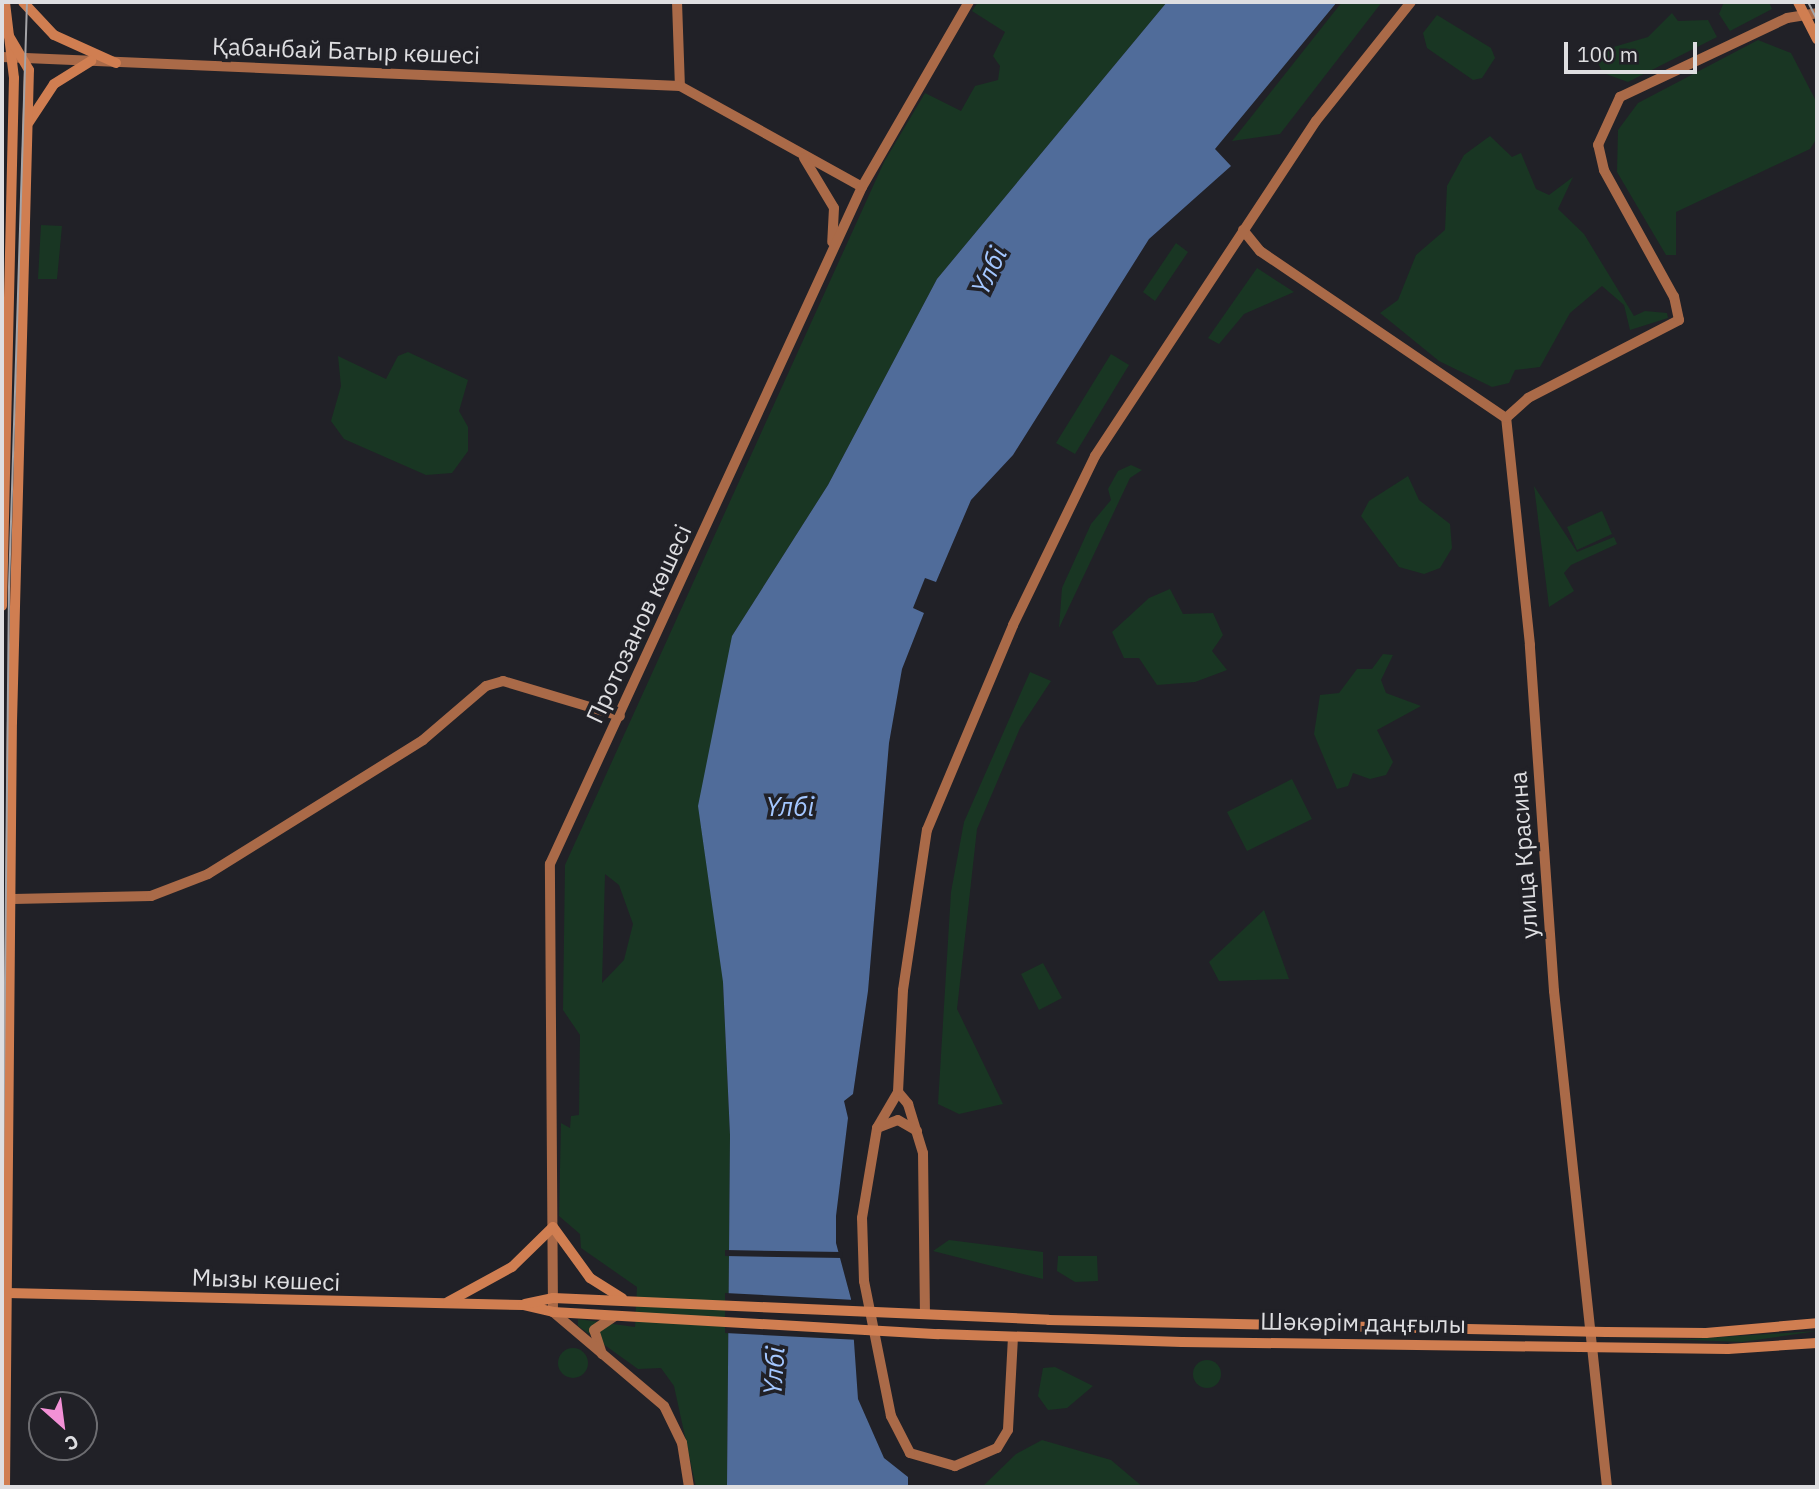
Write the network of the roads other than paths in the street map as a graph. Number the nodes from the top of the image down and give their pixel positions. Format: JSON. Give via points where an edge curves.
{"nodes":[{"id":1,"x":5,"y":2,"type":"edge"},
{"id":2,"x":23,"y":2,"type":"edge"},
{"id":3,"x":677,"y":2,"type":"edge"},
{"id":4,"x":969,"y":2,"type":"edge"},
{"id":5,"x":1411,"y":2,"type":"edge"},
{"id":6,"x":1801,"y":7,"type":"edge"},
{"id":7,"x":1817,"y":13,"type":"edge"},
{"id":8,"x":6,"y":31,"type":"junction"},
{"id":9,"x":1817,"y":39,"type":"edge"},
{"id":10,"x":6,"y":57,"type":"edge"},
{"id":11,"x":22,"y":58,"type":"junction"},
{"id":12,"x":91,"y":61,"type":"junction"},
{"id":13,"x":116,"y":63,"type":"junction"},
{"id":14,"x":680,"y":86,"type":"junction"},
{"id":15,"x":29,"y":122,"type":"junction"},
{"id":16,"x":799,"y":152,"type":"junction"},
{"id":17,"x":862,"y":187,"type":"junction"},
{"id":18,"x":1243,"y":230,"type":"junction"},
{"id":19,"x":829,"y":261,"type":"junction"},
{"id":20,"x":1506,"y":418,"type":"junction"},
{"id":21,"x":4,"y":497,"type":"junction"},
{"id":22,"x":19,"y":498,"type":"junction"},
{"id":23,"x":2,"y":606,"type":"edge"},
{"id":24,"x":620,"y":716,"type":"junction"},
{"id":25,"x":8,"y":900,"type":"edge"},
{"id":26,"x":898,"y":1091,"type":"junction"},
{"id":27,"x":6,"y":1128,"type":"edge"},
{"id":28,"x":877,"y":1128,"type":"junction"},
{"id":29,"x":919,"y":1132,"type":"junction"},
{"id":30,"x":554,"y":1227,"type":"junction"},
{"id":31,"x":8,"y":1266,"type":"junction"},
{"id":32,"x":33,"y":1294,"type":"junction"},
{"id":33,"x":4,"y":1295,"type":"edge"},
{"id":34,"x":553,"y":1297,"type":"junction"},
{"id":35,"x":626,"y":1300,"type":"junction"},
{"id":36,"x":444,"y":1304,"type":"junction"},
{"id":37,"x":523,"y":1305,"type":"junction"},
{"id":38,"x":553,"y":1312,"type":"junction"},
{"id":39,"x":925,"y":1314,"type":"junction"},
{"id":40,"x":615,"y":1316,"type":"junction"},
{"id":41,"x":7,"y":1320,"type":"junction"},
{"id":42,"x":1053,"y":1320,"type":"junction"},
{"id":43,"x":1202,"y":1323,"type":"junction"},
{"id":44,"x":1325,"y":1323,"type":"junction"},
{"id":45,"x":1817,"y":1324,"type":"edge"},
{"id":46,"x":1589,"y":1331,"type":"junction"},
{"id":47,"x":1013,"y":1337,"type":"junction"},
{"id":48,"x":1053,"y":1338,"type":"junction"},
{"id":49,"x":1201,"y":1342,"type":"junction"},
{"id":50,"x":1817,"y":1343,"type":"edge"},
{"id":51,"x":1324,"y":1344,"type":"junction"},
{"id":52,"x":1591,"y":1346,"type":"junction"},
{"id":53,"x":602,"y":1354,"type":"junction"},
{"id":54,"x":4,"y":1438,"type":"edge"},
{"id":55,"x":5,"y":1487,"type":"edge"},
{"id":56,"x":689,"y":1487,"type":"edge"},
{"id":57,"x":1607,"y":1487,"type":"edge"}],
"edges":[{"from":1,"to":8,"type":"main road"},
{"from":2,"to":13,"type":"main road","via":[[54,35]]},
{"from":3,"to":14,"type":"street"},
{"from":4,"to":17,"type":"street","name":"Протозанов көшесі"},
{"from":5,"to":18,"type":"street","via":[[1316,121]]},
{"from":6,"to":7,"type":"street"},
{"from":6,"to":9,"type":"main road"},
{"from":6,"to":20,"type":"street","via":[[1620,97],[1603,123],[1598,145],[1604,170],[1674,297],[1679,320],[1528,398]]},
{"from":8,"to":10,"type":"main road"},
{"from":8,"to":11,"type":"main road"},
{"from":10,"to":11,"type":"street","name":"Қабанбай Батыр көшесі"},
{"from":10,"to":21,"type":"main road"},
{"from":11,"to":12,"type":"street","name":"Қабанбай Батыр көшесі"},
{"from":11,"to":15,"type":"main road","via":[[29,70]]},
{"from":12,"to":13,"type":"street","name":"Қабанбай Батыр көшесі"},
{"from":12,"to":15,"type":"main road","via":[[54,84]]},
{"from":13,"to":14,"type":"street","name":"Қабанбай Батыр көшесі"},
{"from":14,"to":16,"type":"street"},
{"from":15,"to":22,"type":"main road"},
{"from":16,"to":17,"type":"street"},
{"from":16,"to":19,"type":"street","via":[[834,208]]},
{"from":17,"to":19,"type":"street","name":"Протозанов көшесі"},
{"from":18,"to":20,"type":"street","via":[[1260,251]]},
{"from":18,"to":26,"type":"street","via":[[1076,491],[953,765],[927,830],[916,885]]},
{"from":19,"to":24,"type":"street","name":"Протозанов көшесі"},
{"from":20,"to":46,"type":"street","name":"улица Красина"},
{"from":21,"to":22,"type":"main road"},
{"from":21,"to":23,"type":"main road"},
{"from":22,"to":25,"type":"main road"},
{"from":24,"to":25,"type":"street","via":[[555,692],[494,684],[424,740],[208,874],[151,896]]},
{"from":24,"to":30,"type":"street","name":"Протозанов көшесі","via":[[550,864]]},
{"from":25,"to":27,"type":"main road"},
{"from":26,"to":28,"type":"street"},
{"from":26,"to":29,"type":"street"},
{"from":27,"to":31,"type":"main road"},
{"from":28,"to":29,"type":"street","via":[[898,1120]]},
{"from":28,"to":47,"type":"street","via":[[861,1259],[891,1416],[910,1453],[955,1466],[997,1448],[1008,1430]]},
{"from":29,"to":39,"type":"street","via":[[926,1199]]},
{"from":30,"to":34,"type":"street","name":"Протозанов көшесі"},
{"from":30,"to":35,"type":"main road","via":[[590,1278]]},
{"from":30,"to":36,"type":"main road","via":[[512,1267]]},
{"from":31,"to":32,"type":"main road"},
{"from":31,"to":33,"type":"main road"},
{"from":32,"to":33,"type":"main road","name":"Мызы көшесі"},
{"from":32,"to":36,"type":"main road","name":"Мызы көшесі"},
{"from":32,"to":41,"type":"main road"},
{"from":33,"to":41,"type":"main road"},
{"from":34,"to":35,"type":"main road","name":"Шәкәрім даңғылы"},
{"from":34,"to":37,"type":"main road","name":"Шәкәрім даңғылы"},
{"from":34,"to":38,"type":"street","name":"Протозанов көшесі"},
{"from":35,"to":39,"type":"main road","name":"Шәкәрім даңғылы"},
{"from":36,"to":37,"type":"main road","name":"Мызы көшесі"},
{"from":37,"to":38,"type":"main road","name":"Шәкәрім даңғылы"},
{"from":38,"to":40,"type":"main road","name":"Шәкәрім даңғылы"},
{"from":38,"to":53,"type":"street"},
{"from":39,"to":42,"type":"main road","name":"Шәкәрім даңғылы"},
{"from":40,"to":47,"type":"main road","name":"Шәкәрім даңғылы"},
{"from":40,"to":53,"type":"street","via":[[594,1330]]},
{"from":41,"to":54,"type":"main road"},
{"from":42,"to":43,"type":"main road","name":"Шәкәрім даңғылы"},
{"from":42,"to":48,"type":"street"},
{"from":43,"to":44,"type":"main road","name":"Шәкәрім даңғылы"},
{"from":43,"to":49,"type":"main road"},
{"from":44,"to":46,"type":"main road","name":"Шәкәрім даңғылы"},
{"from":44,"to":51,"type":"main road"},
{"from":45,"to":46,"type":"main road","name":"Шәкәрім даңғылы","via":[[1706,1333]]},
{"from":46,"to":52,"type":"street","name":"улица Красина"},
{"from":47,"to":48,"type":"main road","name":"Шәкәрім даңғылы"},
{"from":48,"to":49,"type":"main road","name":"Шәкәрім даңғылы"},
{"from":49,"to":51,"type":"main road","name":"Шәкәрім даңғылы"},
{"from":50,"to":52,"type":"main road","name":"Шәкәрім даңғылы"},
{"from":51,"to":52,"type":"main road","name":"Шәкәрім даңғылы"},
{"from":52,"to":57,"type":"street","name":"улица Красина"},
{"from":53,"to":56,"type":"street","via":[[664,1406],[682,1443]]},
{"from":54,"to":55,"type":"main road"}]}
